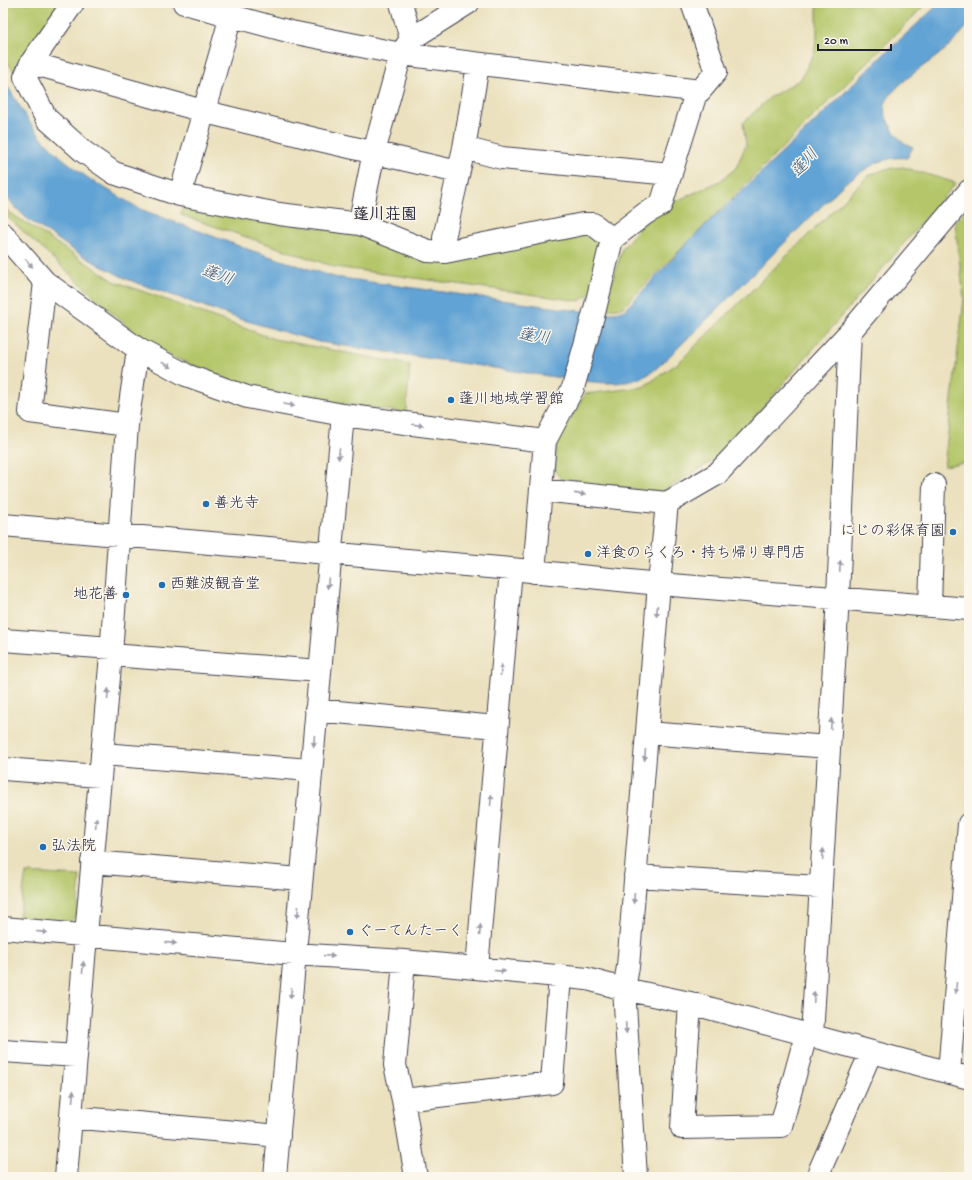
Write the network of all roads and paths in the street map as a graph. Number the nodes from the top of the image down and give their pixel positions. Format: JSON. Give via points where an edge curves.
{"nodes":[{"id":1,"x":73,"y":3,"type":"edge"},
{"id":2,"x":184,"y":3,"type":"edge"},
{"id":3,"x":401,"y":3,"type":"edge"},
{"id":4,"x":468,"y":3,"type":"edge"},
{"id":5,"x":692,"y":3,"type":"edge"},
{"id":6,"x":231,"y":16,"type":"junction"},
{"id":7,"x":406,"y":47,"type":"junction"},
{"id":8,"x":31,"y":63,"type":"junction"},
{"id":9,"x":478,"y":65,"type":"junction"},
{"id":10,"x":697,"y":90,"type":"junction"},
{"id":11,"x":203,"y":111,"type":"junction"},
{"id":12,"x":464,"y":148,"type":"junction"},
{"id":13,"x":374,"y":152,"type":"junction"},
{"id":14,"x":458,"y":172,"type":"junction"},
{"id":15,"x":670,"y":174,"type":"junction"},
{"id":16,"x":969,"y":190,"type":"edge"},
{"id":17,"x":180,"y":195,"type":"junction"},
{"id":18,"x":362,"y":211,"type":"dead end"},
{"id":19,"x":3,"y":234,"type":"edge"},
{"id":20,"x":444,"y":238,"type":"dead end"},
{"id":21,"x":612,"y":239,"type":"junction"},
{"id":22,"x":45,"y":282,"type":"junction"},
{"id":23,"x":850,"y":332,"type":"junction"},
{"id":24,"x":138,"y":350,"type":"junction"},
{"id":25,"x":343,"y":415,"type":"junction"},
{"id":26,"x":127,"y":425,"type":"junction"},
{"id":27,"x":545,"y":441,"type":"junction"},
{"id":28,"x":934,"y":485,"type":"dead end"},
{"id":29,"x":541,"y":490,"type":"junction"},
{"id":30,"x":668,"y":503,"type":"junction"},
{"id":31,"x":3,"y":525,"type":"edge"},
{"id":32,"x":120,"y":535,"type":"junction"},
{"id":33,"x":330,"y":554,"type":"junction"},
{"id":34,"x":511,"y":569,"type":"junction"},
{"id":35,"x":534,"y":572,"type":"junction"},
{"id":36,"x":659,"y":584,"type":"junction"},
{"id":37,"x":838,"y":598,"type":"junction"},
{"id":38,"x":930,"y":605,"type":"junction"},
{"id":39,"x":969,"y":609,"type":"edge"},
{"id":40,"x":3,"y":640,"type":"edge"},
{"id":41,"x":111,"y":652,"type":"junction"},
{"id":42,"x":320,"y":671,"type":"junction"},
{"id":43,"x":316,"y":710,"type":"junction"},
{"id":44,"x":496,"y":727,"type":"junction"},
{"id":45,"x":647,"y":733,"type":"junction"},
{"id":46,"x":829,"y":747,"type":"junction"},
{"id":47,"x":102,"y":754,"type":"junction"},
{"id":48,"x":3,"y":769,"type":"edge"},
{"id":49,"x":311,"y":770,"type":"junction"},
{"id":50,"x":100,"y":776,"type":"junction"},
{"id":51,"x":969,"y":824,"type":"edge"},
{"id":52,"x":92,"y":862,"type":"junction"},
{"id":53,"x":635,"y":876,"type":"junction"},
{"id":54,"x":301,"y":879,"type":"junction"},
{"id":55,"x":820,"y":887,"type":"junction"},
{"id":56,"x":966,"y":910,"type":"edge"},
{"id":57,"x":3,"y":928,"type":"edge"},
{"id":58,"x":86,"y":935,"type":"junction"},
{"id":59,"x":294,"y":954,"type":"junction"},
{"id":60,"x":404,"y":961,"type":"junction"},
{"id":61,"x":477,"y":968,"type":"junction"},
{"id":62,"x":560,"y":976,"type":"junction"},
{"id":63,"x":624,"y":989,"type":"junction"},
{"id":64,"x":690,"y":1003,"type":"junction"},
{"id":65,"x":809,"y":1036,"type":"junction"},
{"id":66,"x":3,"y":1051,"type":"edge"},
{"id":67,"x":871,"y":1052,"type":"junction"},
{"id":68,"x":76,"y":1056,"type":"junction"},
{"id":69,"x":959,"y":1076,"type":"edge"},
{"id":70,"x":403,"y":1100,"type":"junction"},
{"id":71,"x":71,"y":1117,"type":"junction"},
{"id":72,"x":279,"y":1136,"type":"junction"},
{"id":73,"x":66,"y":1177,"type":"edge"},
{"id":74,"x":275,"y":1177,"type":"edge"},
{"id":75,"x":416,"y":1177,"type":"edge"},
{"id":76,"x":636,"y":1177,"type":"edge"},
{"id":77,"x":818,"y":1177,"type":"edge"}],
"edges":[{"from":1,"to":8,"type":"street"},
{"from":2,"to":6,"type":"street"},
{"from":3,"to":7,"type":"street"},
{"from":4,"to":7,"type":"street"},
{"from":5,"to":10,"type":"street","via":[[716,72],[700,91]]},
{"from":6,"to":7,"type":"street","via":[[291,32]]},
{"from":6,"to":11,"type":"street"},
{"from":7,"to":9,"type":"street"},
{"from":7,"to":13,"type":"street"},
{"from":8,"to":11,"type":"street"},
{"from":8,"to":17,"type":"street","via":[[25,77],[46,118],[84,152],[114,173]]},
{"from":9,"to":10,"type":"street"},
{"from":9,"to":12,"type":"street"},
{"from":10,"to":15,"type":"street"},
{"from":11,"to":13,"type":"street"},
{"from":11,"to":17,"type":"street"},
{"from":12,"to":14,"type":"street"},
{"from":12,"to":15,"type":"street","via":[[502,158]]},
{"from":13,"to":14,"type":"street"},
{"from":13,"to":18,"type":"street"},
{"from":14,"to":20,"type":"street"},
{"from":15,"to":21,"type":"street","via":[[661,205]]},
{"from":16,"to":23,"type":"street"},
{"from":17,"to":21,"type":"street","via":[[279,214],[360,224],[428,250],[441,252],[582,224],[593,224]]},
{"from":19,"to":22,"type":"street","one_way":true},
{"from":21,"to":27,"type":"street","via":[[573,388]]},
{"from":22,"to":24,"type":"street"},
{"from":22,"to":26,"type":"street","via":[[30,412]]},
{"from":23,"to":30,"type":"street","via":[[717,474]]},
{"from":37,"to":23,"type":"street","one_way":true},
{"from":24,"to":25,"type":"street","one_way":true,"via":[[186,376],[247,397]]},
{"from":24,"to":26,"type":"street"},
{"from":25,"to":27,"type":"street","one_way":true},
{"from":25,"to":33,"type":"street","one_way":true},
{"from":26,"to":32,"type":"street"},
{"from":27,"to":29,"type":"street"},
{"from":28,"to":38,"type":"street"},
{"from":29,"to":30,"type":"street","one_way":true},
{"from":29,"to":35,"type":"street"},
{"from":30,"to":36,"type":"street"},
{"from":31,"to":32,"type":"street"},
{"from":32,"to":33,"type":"street"},
{"from":32,"to":41,"type":"street"},
{"from":33,"to":34,"type":"street"},
{"from":33,"to":42,"type":"street","one_way":true},
{"from":34,"to":35,"type":"street"},
{"from":44,"to":34,"type":"street","one_way":true},
{"from":35,"to":36,"type":"street"},
{"from":36,"to":37,"type":"street"},
{"from":36,"to":45,"type":"street","one_way":true},
{"from":37,"to":38,"type":"street"},
{"from":46,"to":37,"type":"street","one_way":true},
{"from":38,"to":39,"type":"street"},
{"from":40,"to":41,"type":"street"},
{"from":41,"to":42,"type":"street"},
{"from":47,"to":41,"type":"street","one_way":true},
{"from":42,"to":43,"type":"street"},
{"from":43,"to":44,"type":"street"},
{"from":43,"to":49,"type":"street","one_way":true},
{"from":61,"to":44,"type":"street","one_way":true},
{"from":45,"to":46,"type":"street"},
{"from":45,"to":53,"type":"street","one_way":true},
{"from":55,"to":46,"type":"street","one_way":true},
{"from":47,"to":49,"type":"street"},
{"from":47,"to":50,"type":"street"},
{"from":48,"to":50,"type":"street"},
{"from":49,"to":54,"type":"street"},
{"from":52,"to":50,"type":"street","one_way":true},
{"from":51,"to":56,"type":"street"},
{"from":52,"to":54,"type":"street"},
{"from":52,"to":58,"type":"street"},
{"from":53,"to":55,"type":"street"},
{"from":53,"to":63,"type":"street","one_way":true},
{"from":54,"to":59,"type":"street","one_way":true},
{"from":65,"to":55,"type":"street","one_way":true},
{"from":56,"to":69,"type":"street","one_way":true},
{"from":57,"to":58,"type":"street","one_way":true},
{"from":58,"to":59,"type":"street","one_way":true},
{"from":68,"to":58,"type":"street","one_way":true},
{"from":59,"to":60,"type":"street","one_way":true},
{"from":59,"to":72,"type":"street","one_way":true},
{"from":60,"to":61,"type":"street"},
{"from":60,"to":70,"type":"street","via":[[395,1065]]},
{"from":61,"to":62,"type":"street","one_way":true},
{"from":62,"to":63,"type":"street","via":[[587,979]]},
{"from":62,"to":70,"type":"street","via":[[552,1083]]},
{"from":63,"to":64,"type":"street"},
{"from":63,"to":76,"type":"street","one_way":true},
{"from":64,"to":65,"type":"street"},
{"from":64,"to":65,"type":"street","via":[[682,1128],[781,1126]]},
{"from":65,"to":67,"type":"street"},
{"from":66,"to":68,"type":"street"},
{"from":67,"to":69,"type":"street"},
{"from":67,"to":77,"type":"street"},
{"from":71,"to":68,"type":"street","one_way":true},
{"from":70,"to":75,"type":"street"},
{"from":71,"to":72,"type":"street"},
{"from":71,"to":73,"type":"street"},
{"from":72,"to":74,"type":"street"}]}
